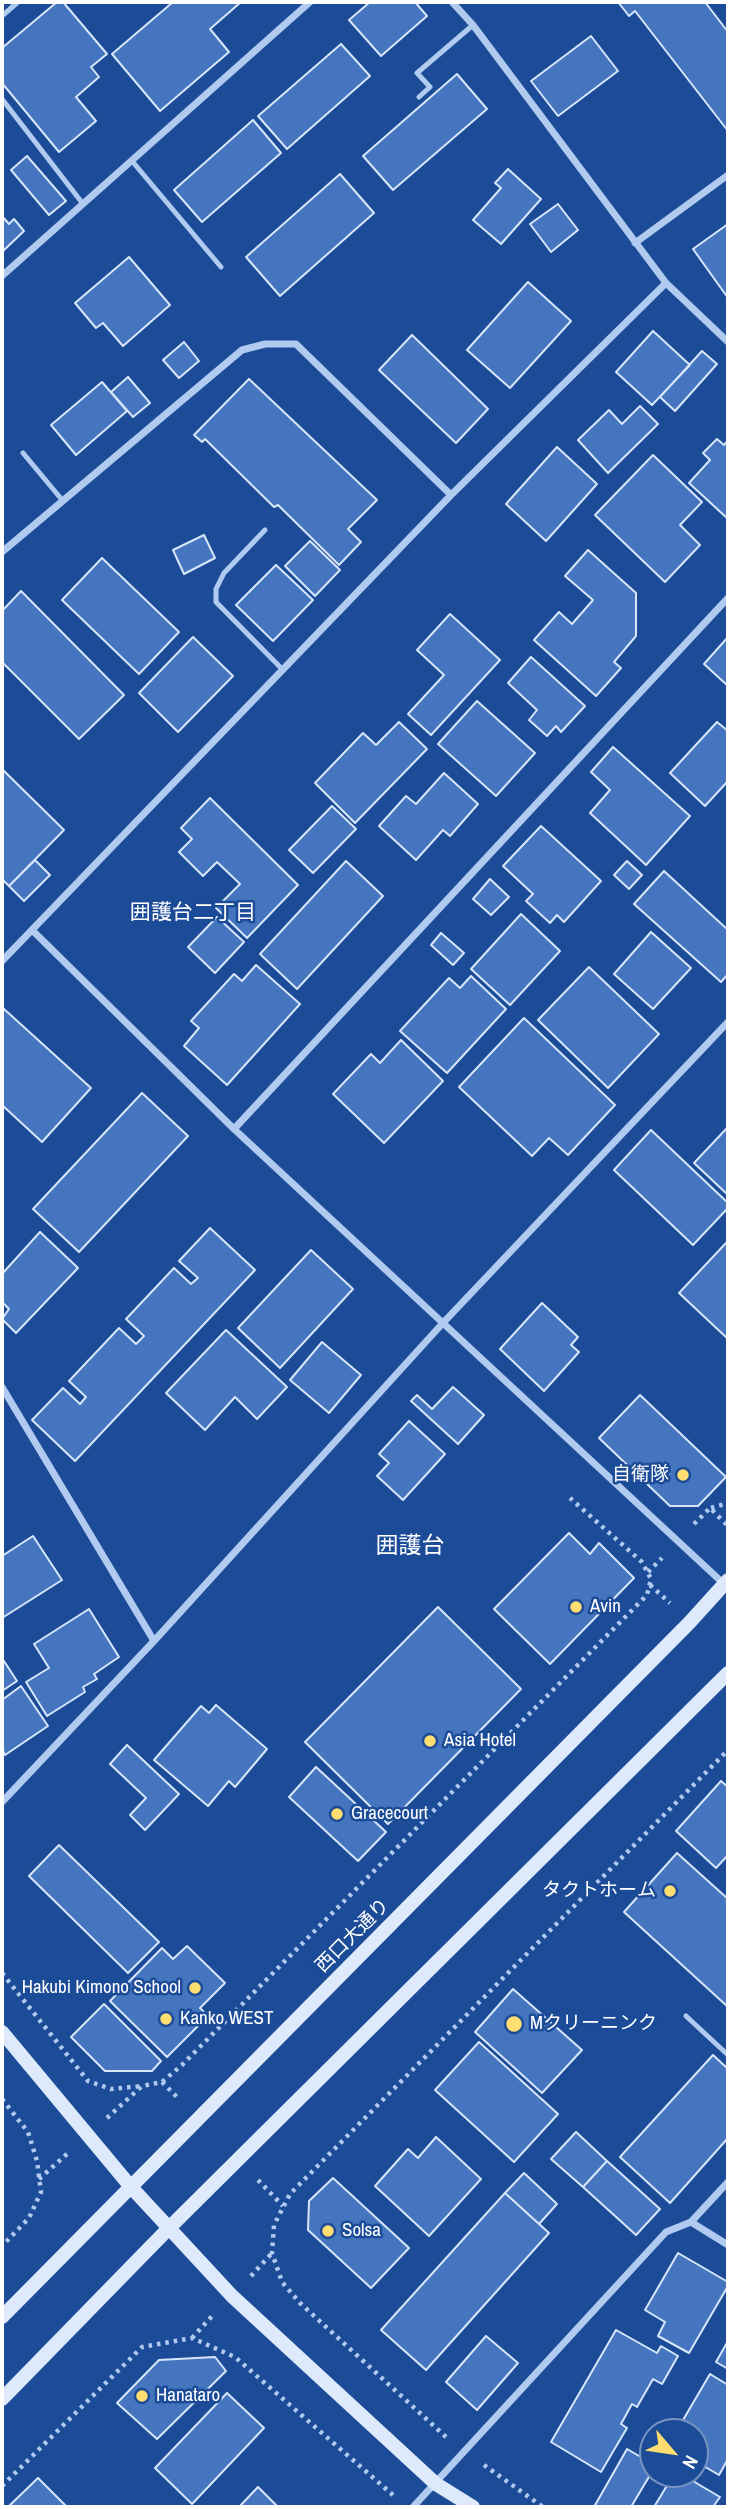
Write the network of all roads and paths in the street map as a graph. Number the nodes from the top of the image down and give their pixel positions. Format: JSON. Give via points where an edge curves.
{"nodes":[{"id":1,"x":18,"y":2,"type":"edge"},
{"id":2,"x":308,"y":2,"type":"edge"},
{"id":3,"x":452,"y":2,"type":"edge"},
{"id":4,"x":2,"y":16,"type":"edge"},
{"id":5,"x":473,"y":25,"type":"junction"},
{"id":6,"x":419,"y":97,"type":"dead end"},
{"id":7,"x":2,"y":99,"type":"edge"},
{"id":8,"x":132,"y":161,"type":"junction"},
{"id":9,"x":728,"y":175,"type":"edge"},
{"id":10,"x":83,"y":204,"type":"junction"},
{"id":11,"x":635,"y":243,"type":"junction"},
{"id":12,"x":221,"y":267,"type":"dead end"},
{"id":13,"x":2,"y":276,"type":"edge"},
{"id":14,"x":666,"y":283,"type":"junction"},
{"id":15,"x":728,"y":342,"type":"edge"},
{"id":16,"x":23,"y":453,"type":"dead end"},
{"id":17,"x":452,"y":495,"type":"junction"},
{"id":18,"x":63,"y":501,"type":"junction"},
{"id":19,"x":265,"y":530,"type":"dead end"},
{"id":20,"x":2,"y":552,"type":"edge"},
{"id":21,"x":728,"y":598,"type":"edge"},
{"id":22,"x":284,"y":670,"type":"junction"},
{"id":23,"x":33,"y":931,"type":"junction"},
{"id":24,"x":2,"y":961,"type":"edge"},
{"id":25,"x":728,"y":1022,"type":"edge"},
{"id":26,"x":234,"y":1129,"type":"junction"},
{"id":27,"x":442,"y":1324,"type":"junction"},
{"id":28,"x":2,"y":1387,"type":"edge"},
{"id":29,"x":570,"y":1499,"type":"dead end"},
{"id":30,"x":728,"y":1503,"type":"edge"},
{"id":31,"x":710,"y":1508,"type":"dead end"},
{"id":32,"x":727,"y":1584,"type":"edge"},
{"id":33,"x":154,"y":1641,"type":"junction"},
{"id":34,"x":728,"y":1673,"type":"edge"},
{"id":35,"x":728,"y":1750,"type":"edge"},
{"id":36,"x":2,"y":1802,"type":"edge"},
{"id":37,"x":2,"y":1973,"type":"edge"},
{"id":38,"x":686,"y":2016,"type":"dead end"},
{"id":39,"x":2,"y":2032,"type":"edge"},
{"id":40,"x":728,"y":2055,"type":"edge"},
{"id":41,"x":142,"y":2086,"type":"junction"},
{"id":42,"x":2,"y":2099,"type":"edge"},
{"id":43,"x":87,"y":2136,"type":"junction"},
{"id":44,"x":39,"y":2179,"type":"junction"},
{"id":45,"x":728,"y":2182,"type":"edge"},
{"id":46,"x":131,"y":2187,"type":"junction"},
{"id":47,"x":691,"y":2222,"type":"junction"},
{"id":48,"x":168,"y":2229,"type":"junction"},
{"id":49,"x":728,"y":2245,"type":"edge"},
{"id":50,"x":2,"y":2246,"type":"edge"},
{"id":51,"x":2,"y":2317,"type":"edge"},
{"id":52,"x":2,"y":2399,"type":"edge"},
{"id":53,"x":465,"y":2452,"type":"junction"},
{"id":54,"x":436,"y":2484,"type":"junction"},
{"id":55,"x":2,"y":2486,"type":"edge"},
{"id":56,"x":397,"y":2498,"type":"dead end"},
{"id":57,"x":413,"y":2507,"type":"edge"},
{"id":58,"x":473,"y":2507,"type":"edge"},
{"id":59,"x":543,"y":2507,"type":"edge"}],
"edges":[{"from":1,"to":4,"type":"lane"},
{"from":2,"to":8,"type":"street"},
{"from":3,"to":5,"type":"street"},
{"from":5,"to":6,"type":"lane","via":[[417,73],[430,88]]},
{"from":5,"to":11,"type":"street"},
{"from":7,"to":10,"type":"lane"},
{"from":8,"to":10,"type":"street"},
{"from":8,"to":12,"type":"lane"},
{"from":9,"to":11,"type":"street"},
{"from":10,"to":13,"type":"street"},
{"from":11,"to":14,"type":"street"},
{"from":14,"to":15,"type":"street"},
{"from":14,"to":17,"type":"street"},
{"from":16,"to":18,"type":"lane"},
{"from":17,"to":18,"type":"street","via":[[296,344],[265,344],[242,350]]},
{"from":17,"to":22,"type":"street"},
{"from":18,"to":20,"type":"street"},
{"from":19,"to":22,"type":"lane","via":[[224,572],[216,602]]},
{"from":21,"to":26,"type":"street"},
{"from":22,"to":23,"type":"street"},
{"from":23,"to":24,"type":"street"},
{"from":23,"to":26,"type":"street"},
{"from":25,"to":27,"type":"street"},
{"from":26,"to":27,"type":"street"},
{"from":27,"to":32,"type":"street"},
{"from":27,"to":33,"type":"street"},
{"from":28,"to":33,"type":"street"},
{"from":29,"to":41,"type":"path","via":[[642,1562],[651,1579],[648,1595],[182,2065],[162,2082]]},
{"from":30,"to":31,"type":"path"},
{"from":32,"to":46,"type":"street","name":"西口大通り"},
{"from":33,"to":36,"type":"street"},
{"from":34,"to":48,"type":"street"},
{"from":35,"to":53,"type":"path","via":[[290,2194],[274,2225],[272,2253],[282,2282]]},
{"from":37,"to":41,"type":"path","via":[[88,2081],[111,2089]]},
{"from":38,"to":40,"type":"lane"},
{"from":39,"to":43,"type":"street"},
{"from":41,"to":43,"type":"path"},
{"from":42,"to":44,"type":"path","via":[[28,2132]]},
{"from":43,"to":44,"type":"path"},
{"from":43,"to":46,"type":"street"},
{"from":44,"to":50,"type":"path","via":[[41,2192],[29,2218]]},
{"from":45,"to":47,"type":"street"},
{"from":46,"to":48,"type":"street"},
{"from":46,"to":51,"type":"street","name":"西口大通り"},
{"from":47,"to":49,"type":"street"},
{"from":47,"to":53,"type":"street","via":[[666,2232]]},
{"from":48,"to":52,"type":"street"},
{"from":48,"to":54,"type":"street","via":[[232,2295]]},
{"from":53,"to":54,"type":"street"},
{"from":53,"to":59,"type":"path"},
{"from":54,"to":57,"type":"street"},
{"from":54,"to":58,"type":"street"},
{"from":55,"to":56,"type":"path","via":[[142,2347],[192,2338],[234,2357]]}]}
